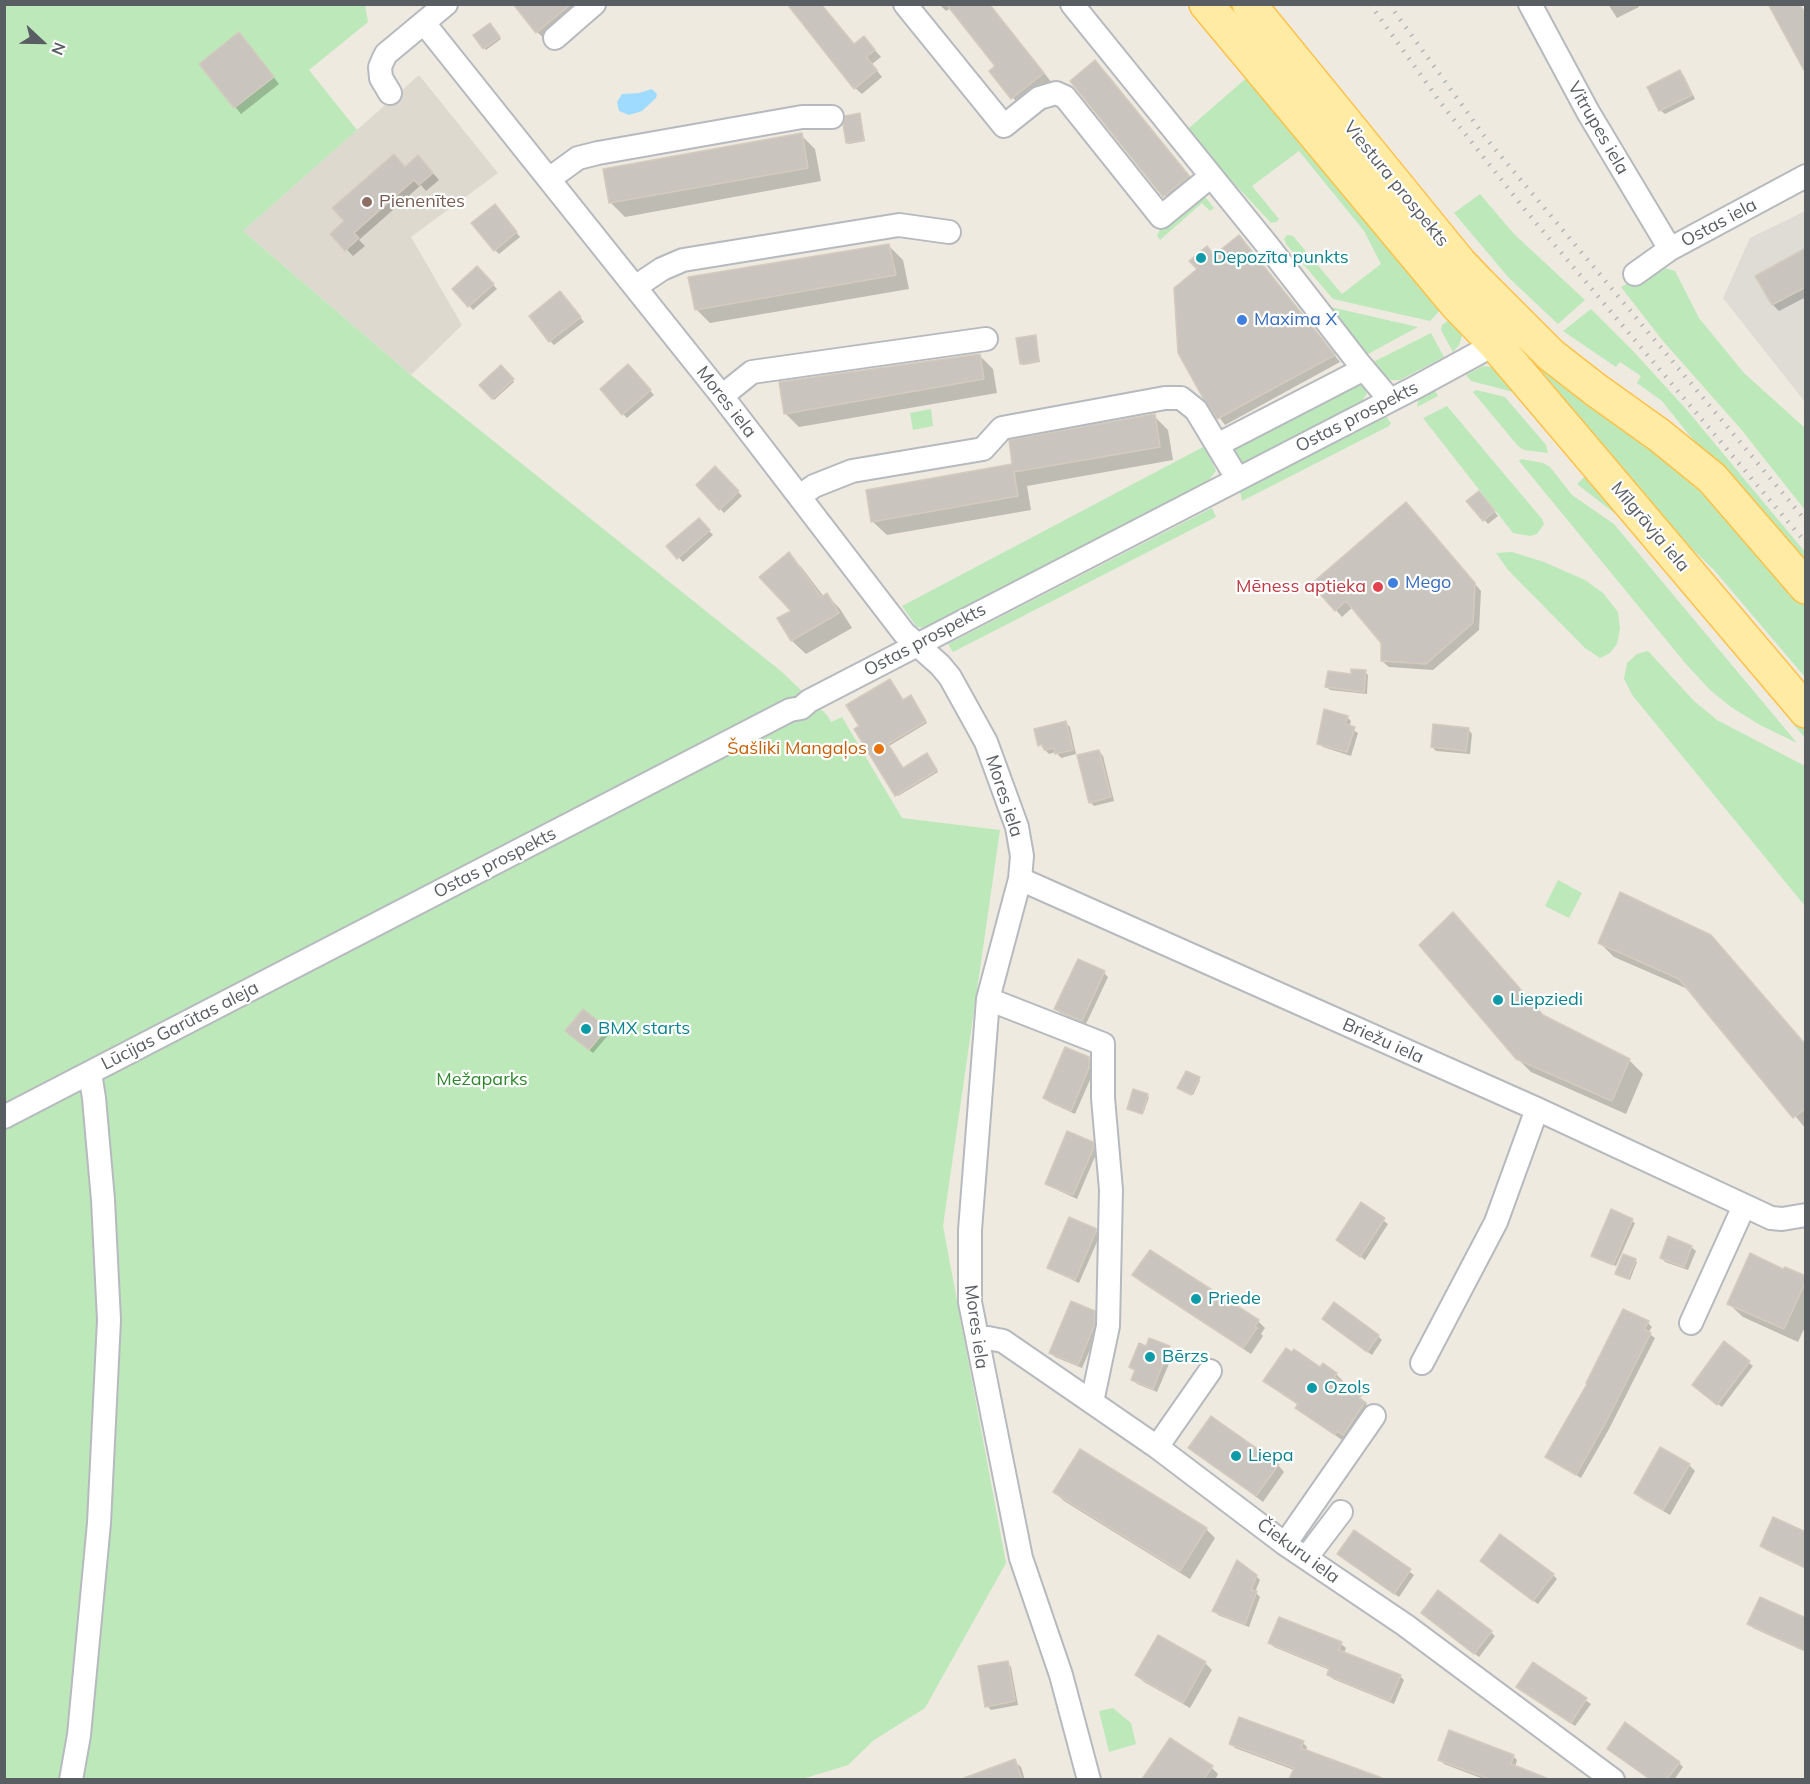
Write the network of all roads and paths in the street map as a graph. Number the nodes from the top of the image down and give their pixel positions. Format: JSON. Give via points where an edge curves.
{"nodes":[{"id":1,"x":446,"y":4,"type":"edge"},
{"id":2,"x":594,"y":4,"type":"edge"},
{"id":3,"x":905,"y":4,"type":"edge"},
{"id":4,"x":1072,"y":4,"type":"edge"},
{"id":5,"x":1206,"y":4,"type":"edge"},
{"id":6,"x":1249,"y":4,"type":"edge"},
{"id":7,"x":1530,"y":4,"type":"edge"},
{"id":8,"x":424,"y":23,"type":"junction"},
{"id":9,"x":555,"y":38,"type":"dead end"},
{"id":10,"x":390,"y":93,"type":"dead end"},
{"id":11,"x":832,"y":117,"type":"dead end"},
{"id":12,"x":1806,"y":176,"type":"edge"},
{"id":13,"x":1210,"y":177,"type":"junction"},
{"id":14,"x":549,"y":179,"type":"junction"},
{"id":15,"x":949,"y":232,"type":"dead end"},
{"id":16,"x":1670,"y":249,"type":"junction"},
{"id":17,"x":1635,"y":274,"type":"dead end"},
{"id":18,"x":635,"y":287,"type":"junction"},
{"id":19,"x":986,"y":339,"type":"dead end"},
{"id":20,"x":1495,"y":344,"type":"junction"},
{"id":21,"x":1364,"y":369,"type":"junction"},
{"id":22,"x":722,"y":396,"type":"junction"},
{"id":23,"x":1390,"y":400,"type":"junction"},
{"id":24,"x":1217,"y":445,"type":"junction"},
{"id":25,"x":1237,"y":478,"type":"junction"},
{"id":26,"x":800,"y":496,"type":"junction"},
{"id":27,"x":1806,"y":587,"type":"edge"},
{"id":28,"x":917,"y":644,"type":"junction"},
{"id":29,"x":1794,"y":688,"type":"edge"},
{"id":30,"x":1806,"y":711,"type":"edge"},
{"id":31,"x":1020,"y":879,"type":"junction"},
{"id":32,"x":356,"y":935,"type":"joint"},
{"id":33,"x":988,"y":999,"type":"junction"},
{"id":34,"x":90,"y":1073,"type":"junction"},
{"id":35,"x":1537,"y":1109,"type":"junction"},
{"id":36,"x":4,"y":1117,"type":"edge"},
{"id":37,"x":1744,"y":1206,"type":"junction"},
{"id":38,"x":1806,"y":1215,"type":"edge"},
{"id":39,"x":1691,"y":1323,"type":"dead end"},
{"id":40,"x":978,"y":1340,"type":"junction"},
{"id":41,"x":1422,"y":1363,"type":"dead end"},
{"id":42,"x":1210,"y":1371,"type":"dead end"},
{"id":43,"x":1092,"y":1402,"type":"junction"},
{"id":44,"x":1374,"y":1416,"type":"dead end"},
{"id":45,"x":1157,"y":1446,"type":"junction"},
{"id":46,"x":1341,"y":1512,"type":"dead end"},
{"id":47,"x":1286,"y":1544,"type":"junction"},
{"id":48,"x":1306,"y":1558,"type":"junction"},
{"id":49,"x":71,"y":1779,"type":"edge"},
{"id":50,"x":1089,"y":1779,"type":"edge"},
{"id":51,"x":1613,"y":1779,"type":"edge"}],
"edges":[{"from":1,"to":8,"type":"street"},
{"from":2,"to":9,"type":"street"},
{"from":3,"to":13,"type":"street","via":[[1004,126],[1039,98],[1056,93],[1065,97],[1161,217]]},
{"from":4,"to":13,"type":"street"},
{"from":5,"to":20,"type":"main road","name":"Viestura prospekts","via":[[1457,305]]},
{"from":6,"to":27,"type":"main road","name":"Viestura prospekts","via":[[1460,262],[1551,355],[1712,478]]},
{"from":7,"to":16,"type":"street","name":"Vitrupes iela","via":[[1588,112]]},
{"from":8,"to":10,"type":"street","via":[[386,54],[381,64],[382,82]]},
{"from":8,"to":14,"type":"street","name":"Mores iela"},
{"from":11,"to":14,"type":"street","via":[[802,117],[598,153],[578,158]]},
{"from":12,"to":16,"type":"street","name":"Ostas iela"},
{"from":13,"to":21,"type":"street"},
{"from":14,"to":18,"type":"street","name":"Mores iela"},
{"from":15,"to":18,"type":"street","via":[[898,225],[682,260]]},
{"from":16,"to":17,"type":"street","name":"Ostas iela"},
{"from":18,"to":22,"type":"street","name":"Mores iela"},
{"from":19,"to":22,"type":"street","via":[[752,372]]},
{"from":20,"to":23,"type":"street","name":"Ostas prospekts"},
{"from":20,"to":29,"type":"main road","name":"Mīlgrāvja iela"},
{"from":21,"to":23,"type":"street"},
{"from":21,"to":24,"type":"street"},
{"from":22,"to":26,"type":"street","name":"Mores iela"},
{"from":23,"to":25,"type":"street","name":"Ostas prospekts"},
{"from":24,"to":25,"type":"street"},
{"from":24,"to":26,"type":"street","via":[[1196,410],[1181,398],[1165,398],[1002,428],[983,449],[852,471]]},
{"from":25,"to":28,"type":"street","name":"Ostas prospekts"},
{"from":26,"to":28,"type":"street","name":"Mores iela","via":[[884,608]]},
{"from":28,"to":31,"type":"street","name":"Mores iela","via":[[950,677],[986,742],[1017,827],[1022,856]]},
{"from":28,"to":32,"type":"street","name":"Ostas prospekts","via":[[809,700],[801,708],[790,710]]},
{"from":29,"to":30,"type":"main road","name":"Mīlgrāvja iela"},
{"from":31,"to":33,"type":"street","name":"Mores iela"},
{"from":31,"to":35,"type":"street","name":"Briežu iela"},
{"from":32,"to":34,"type":"street","name":"Lūcijas Garūtas aleja"},
{"from":33,"to":40,"type":"street","name":"Mores iela","via":[[969,1263],[970,1302]]},
{"from":33,"to":43,"type":"street","via":[[1103,1044],[1111,1190],[1108,1326]]},
{"from":34,"to":36,"type":"street","name":"Lūcijas Garūtas aleja"},
{"from":34,"to":49,"type":"street","via":[[103,1200],[109,1320],[99,1523],[79,1735]]},
{"from":35,"to":37,"type":"street","name":"Briežu iela"},
{"from":35,"to":41,"type":"street","via":[[1496,1222]]},
{"from":37,"to":38,"type":"street","name":"Briežu iela","via":[[1771,1218]]},
{"from":37,"to":39,"type":"street"},
{"from":40,"to":43,"type":"street","name":"Čiekuru iela","via":[[1003,1341]]},
{"from":40,"to":50,"type":"street","name":"Mores iela","via":[[1020,1558],[1061,1675]]},
{"from":42,"to":45,"type":"street"},
{"from":43,"to":45,"type":"street","name":"Čiekuru iela"},
{"from":44,"to":47,"type":"street"},
{"from":45,"to":47,"type":"street","name":"Čiekuru iela"},
{"from":46,"to":48,"type":"street"},
{"from":47,"to":48,"type":"street","name":"Čiekuru iela"},
{"from":48,"to":51,"type":"street","name":"Čiekuru iela","via":[[1405,1625]]}]}
